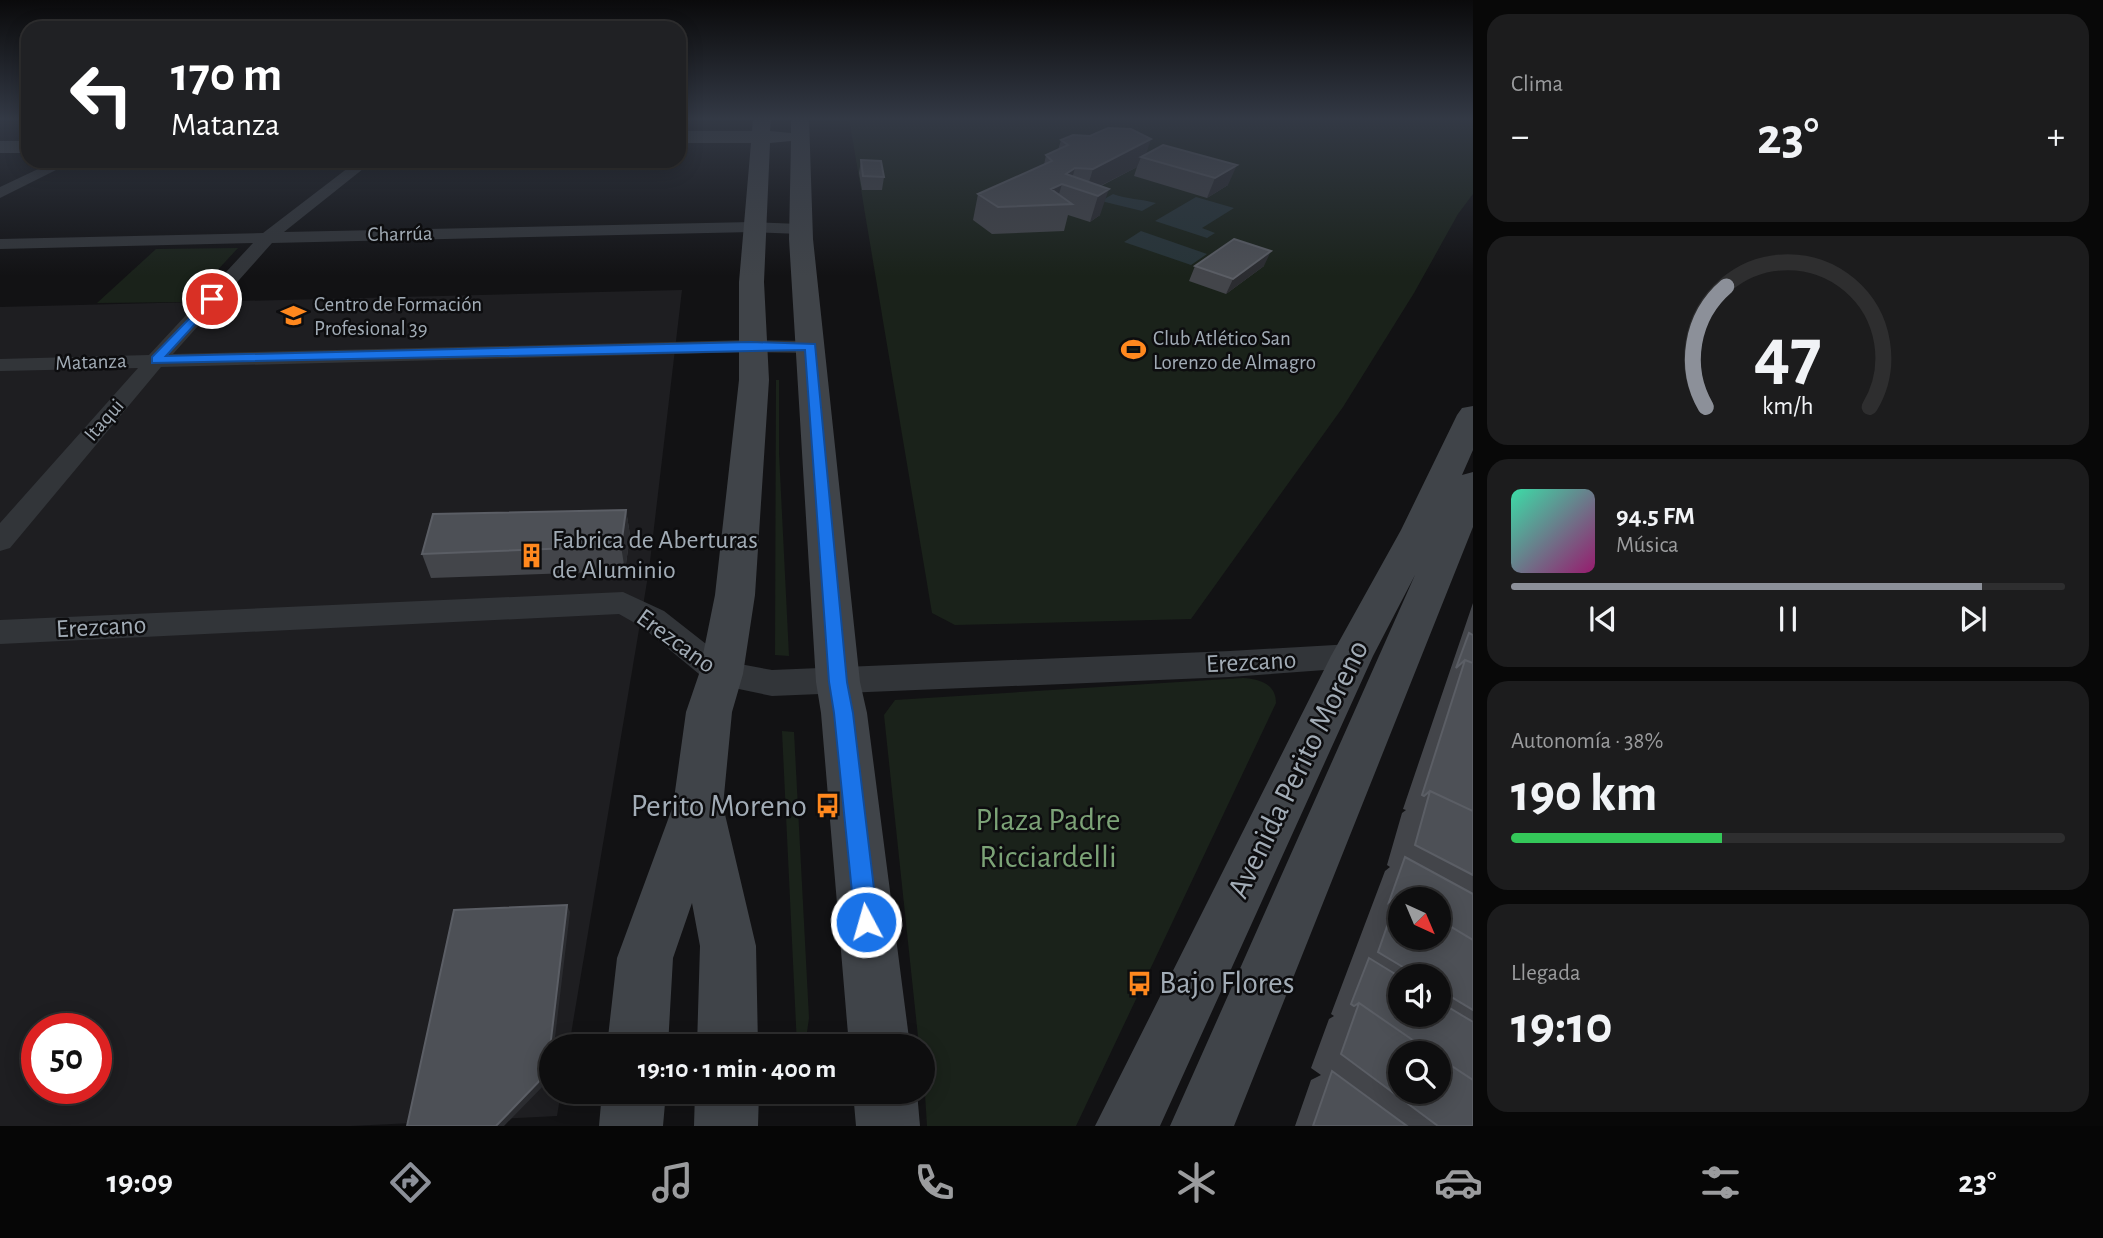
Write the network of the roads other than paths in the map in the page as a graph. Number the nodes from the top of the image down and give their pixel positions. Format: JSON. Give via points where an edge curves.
{"nodes":[{"id":1,"x":47,"y":171,"type":"edge"},
{"id":2,"x":354,"y":171,"type":"edge"},
{"id":3,"x":757,"y":171,"type":"edge"},
{"id":4,"x":800,"y":171,"type":"edge"},
{"id":5,"x":0,"y":193,"type":"edge"},
{"id":6,"x":752,"y":227,"type":"junction"},
{"id":7,"x":800,"y":229,"type":"junction"},
{"id":8,"x":268,"y":237,"type":"junction"},
{"id":9,"x":0,"y":244,"type":"edge"},
{"id":10,"x":751,"y":346,"type":"junction"},
{"id":11,"x":811,"y":347,"type":"junction"},
{"id":12,"x":156,"y":360,"type":"junction"},
{"id":13,"x":0,"y":365,"type":"edge"},
{"id":14,"x":1473,"y":415,"type":"edge"},
{"id":15,"x":1473,"y":483,"type":"edge"},
{"id":16,"x":0,"y":541,"type":"edge"},
{"id":17,"x":0,"y":632,"type":"edge"},
{"id":18,"x":1352,"y":656,"type":"junction"},
{"id":19,"x":721,"y":674,"type":"junction"},
{"id":20,"x":838,"y":682,"type":"junction"},
{"id":21,"x":698,"y":806,"type":"junction"},
{"id":22,"x":639,"y":1034,"type":"edge"},
{"id":23,"x":727,"y":1034,"type":"edge"},
{"id":24,"x":879,"y":1034,"type":"edge"},
{"id":25,"x":633,"y":1104,"type":"edge"},
{"id":26,"x":727,"y":1104,"type":"edge"},
{"id":27,"x":886,"y":1104,"type":"edge"},
{"id":28,"x":631,"y":1126,"type":"edge"},
{"id":29,"x":726,"y":1126,"type":"edge"},
{"id":30,"x":888,"y":1126,"type":"edge"},
{"id":31,"x":1127,"y":1126,"type":"edge"},
{"id":32,"x":1202,"y":1126,"type":"edge"}],
"edges":[{"from":1,"to":5,"type":"street"},
{"from":2,"to":8,"type":"street","name":"Itaqui"},
{"from":3,"to":6,"type":"main road"},
{"from":4,"to":7,"type":"main road"},
{"from":6,"to":7,"type":"street","name":"Charrúa"},
{"from":6,"to":8,"type":"street","name":"Charrúa"},
{"from":6,"to":10,"type":"main road"},
{"from":7,"to":11,"type":"main road"},
{"from":8,"to":9,"type":"street","name":"Charrúa"},
{"from":8,"to":12,"type":"street","name":"Itaqui"},
{"from":10,"to":11,"type":"street","name":"Matanza"},
{"from":10,"to":12,"type":"street","name":"Matanza"},
{"from":10,"to":19,"type":"main road","via":[[754,380],[735,596]]},
{"from":11,"to":20,"type":"main road"},
{"from":12,"to":13,"type":"street","name":"Matanza"},
{"from":12,"to":16,"type":"street","name":"Itaqui"},
{"from":14,"to":18,"type":"main road","name":"Avenida Perito Moreno"},
{"from":15,"to":32,"type":"main road","name":"Avenida Perito Moreno"},
{"from":17,"to":19,"type":"street","name":"Erezcano","via":[[623,603],[653,619]]},
{"from":18,"to":20,"type":"street","name":"Erezcano"},
{"from":18,"to":31,"type":"main road","name":"Avenida Perito Moreno"},
{"from":19,"to":20,"type":"street","name":"Erezcano","via":[[772,683]]},
{"from":19,"to":21,"type":"main road","via":[[709,712]]},
{"from":20,"to":24,"type":"main road"},
{"from":21,"to":22,"type":"main road","via":[[645,958]]},
{"from":21,"to":23,"type":"main road","via":[[728,946]]},
{"from":25,"to":28,"type":"main road"},
{"from":26,"to":29,"type":"main road"},
{"from":27,"to":30,"type":"main road"}]}
